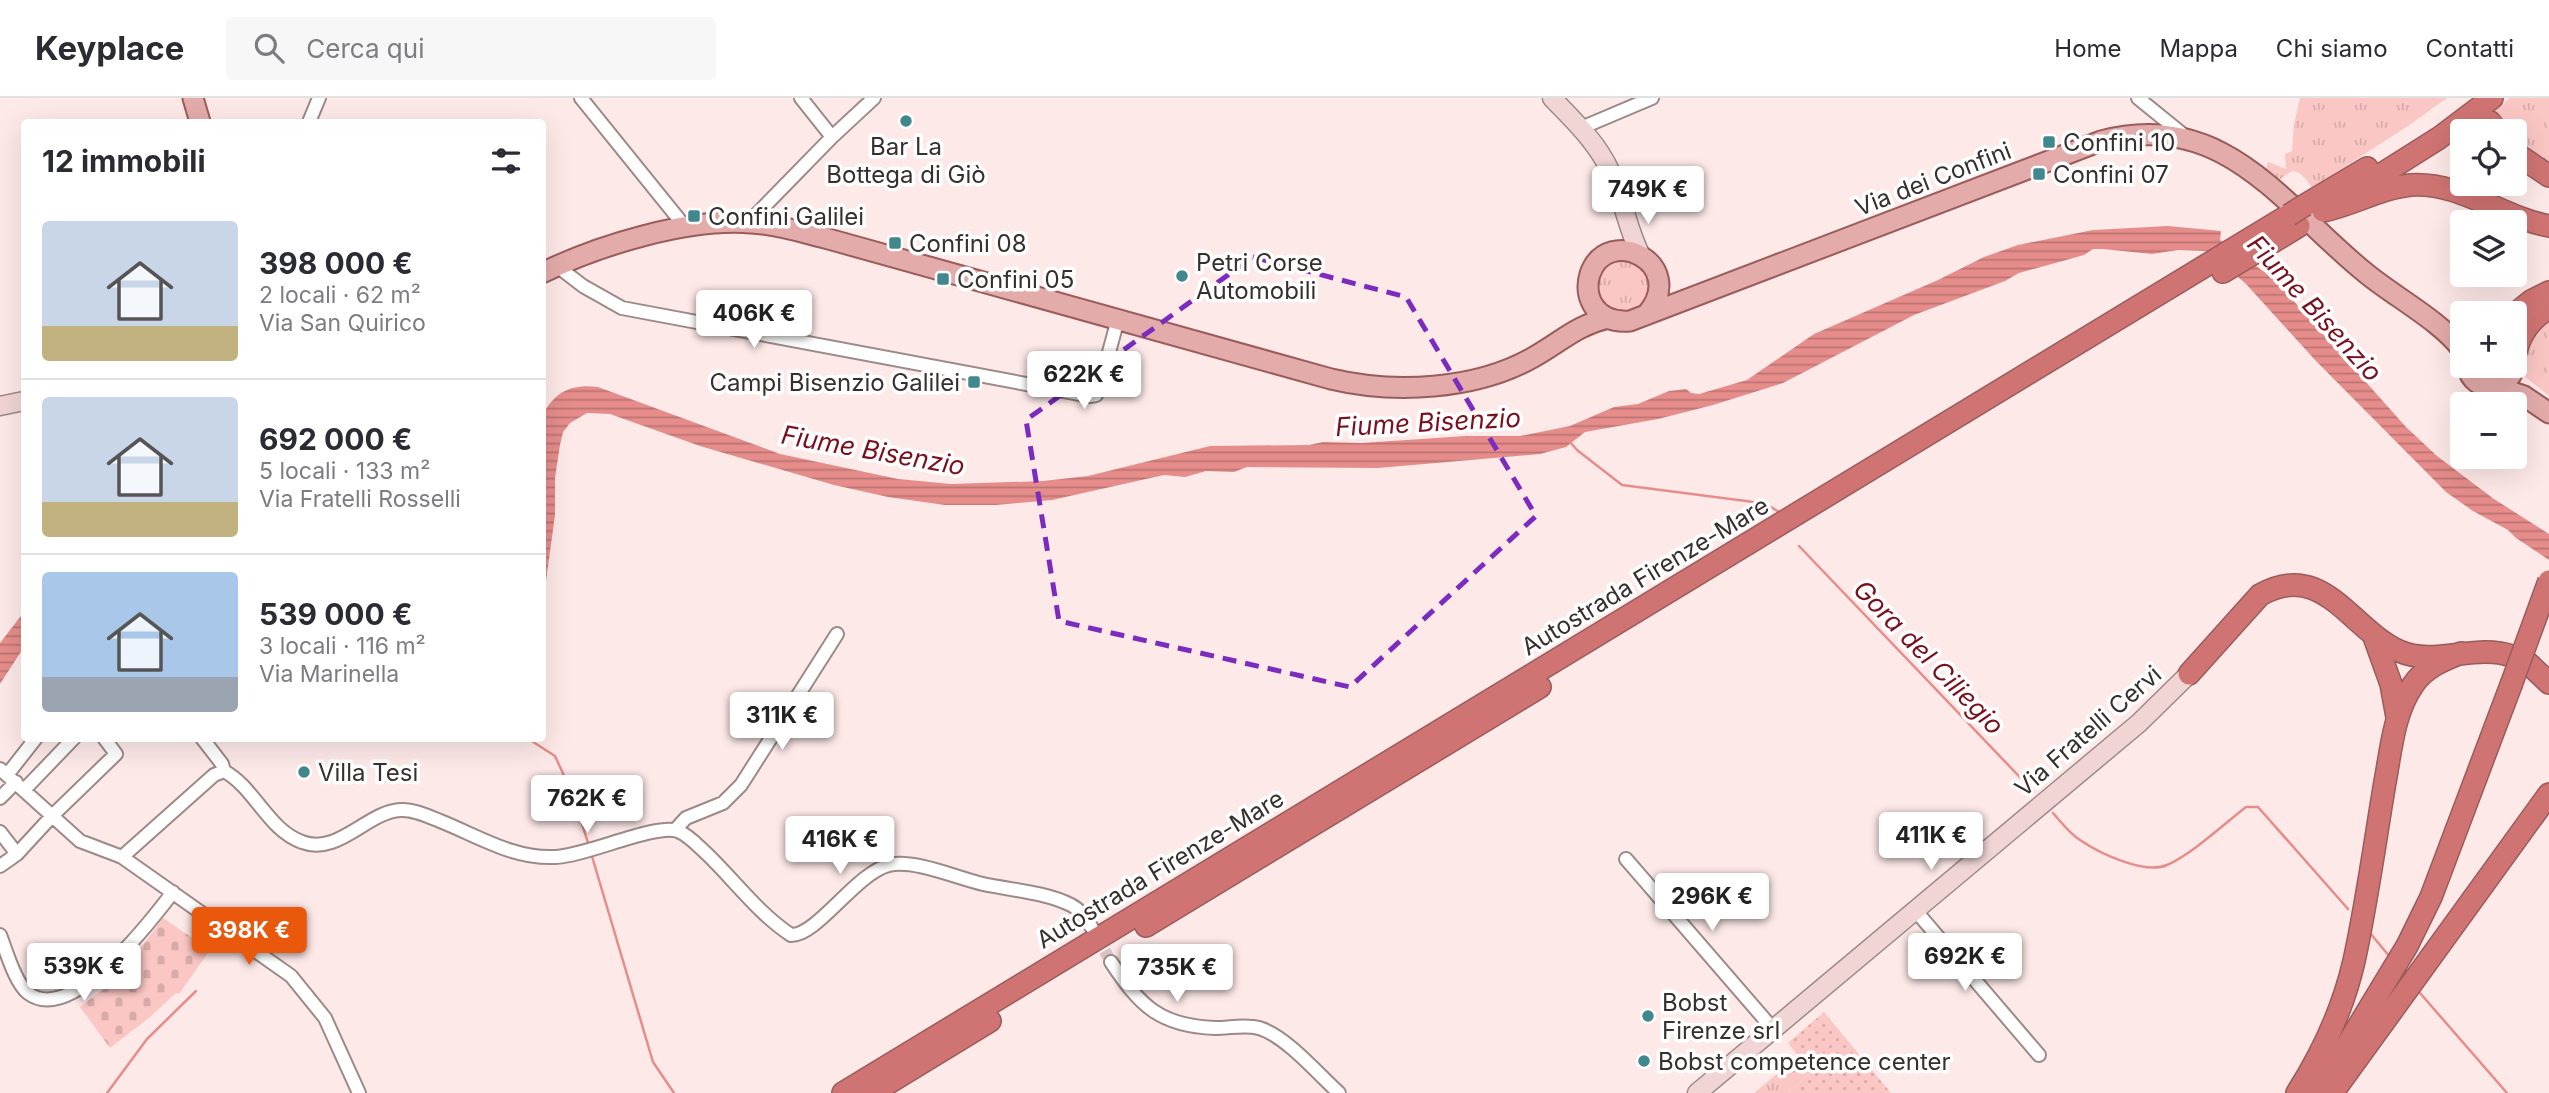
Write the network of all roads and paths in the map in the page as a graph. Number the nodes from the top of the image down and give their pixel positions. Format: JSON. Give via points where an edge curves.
{"nodes":[{"id":1,"x":193,"y":98,"type":"edge"},
{"id":2,"x":319,"y":98,"type":"edge"},
{"id":3,"x":580,"y":98,"type":"edge"},
{"id":4,"x":801,"y":98,"type":"edge"},
{"id":5,"x":874,"y":98,"type":"edge"},
{"id":6,"x":1552,"y":98,"type":"edge"},
{"id":7,"x":1652,"y":98,"type":"edge"},
{"id":8,"x":2137,"y":98,"type":"edge"},
{"id":9,"x":2470,"y":98,"type":"edge"},
{"id":10,"x":2493,"y":98,"type":"edge"},
{"id":11,"x":199,"y":119,"type":"edge"},
{"id":12,"x":310,"y":119,"type":"edge"},
{"id":13,"x":1581,"y":128,"type":"junction"},
{"id":14,"x":832,"y":137,"type":"junction"},
{"id":15,"x":2189,"y":140,"type":"junction"},
{"id":16,"x":2527,"y":161,"type":"edge"},
{"id":17,"x":2549,"y":176,"type":"edge"},
{"id":18,"x":1623,"y":210,"type":"junction"},
{"id":19,"x":2306,"y":215,"type":"junction"},
{"id":20,"x":749,"y":222,"type":"junction"},
{"id":21,"x":2549,"y":226,"type":"edge"},
{"id":22,"x":686,"y":228,"type":"junction"},
{"id":23,"x":1608,"y":254,"type":"junction"},
{"id":24,"x":1640,"y":254,"type":"junction"},
{"id":25,"x":2218,"y":267,"type":"junction"},
{"id":26,"x":550,"y":269,"type":"edge"},
{"id":27,"x":1658,"y":279,"type":"junction"},
{"id":28,"x":2549,"y":292,"type":"edge"},
{"id":29,"x":1700,"y":295,"type":"junction"},
{"id":30,"x":1589,"y":296,"type":"junction"},
{"id":31,"x":2527,"y":304,"type":"edge"},
{"id":32,"x":2549,"y":308,"type":"edge"},
{"id":33,"x":1647,"y":314,"type":"junction"},
{"id":34,"x":1608,"y":318,"type":"junction"},
{"id":35,"x":1118,"y":319,"type":"junction"},
{"id":36,"x":2527,"y":325,"type":"edge"},
{"id":37,"x":2450,"y":333,"type":"edge"},
{"id":38,"x":1542,"y":352,"type":"junction"},
{"id":39,"x":2472,"y":378,"type":"edge"},
{"id":40,"x":2510,"y":378,"type":"edge"},
{"id":41,"x":2521,"y":378,"type":"edge"},
{"id":42,"x":2497,"y":387,"type":"junction"},
{"id":43,"x":2549,"y":399,"type":"edge"},
{"id":44,"x":21,"y":402,"type":"edge"},
{"id":45,"x":0,"y":406,"type":"edge"},
{"id":46,"x":2549,"y":413,"type":"edge"},
{"id":47,"x":2549,"y":581,"type":"edge"},
{"id":48,"x":2372,"y":632,"type":"junction"},
{"id":49,"x":837,"y":634,"type":"dead end"},
{"id":50,"x":2461,"y":653,"type":"junction"},
{"id":51,"x":2189,"y":674,"type":"joint"},
{"id":52,"x":2549,"y":682,"type":"edge"},
{"id":53,"x":2397,"y":720,"type":"junction"},
{"id":54,"x":34,"y":742,"type":"edge"},
{"id":55,"x":68,"y":742,"type":"edge"},
{"id":56,"x":107,"y":742,"type":"edge"},
{"id":57,"x":205,"y":742,"type":"edge"},
{"id":58,"x":224,"y":771,"type":"junction"},
{"id":59,"x":12,"y":779,"type":"edge"},
{"id":60,"x":2549,"y":794,"type":"edge"},
{"id":61,"x":0,"y":798,"type":"edge"},
{"id":62,"x":52,"y":816,"type":"junction"},
{"id":63,"x":675,"y":830,"type":"junction"},
{"id":64,"x":0,"y":832,"type":"edge"},
{"id":65,"x":17,"y":854,"type":"junction"},
{"id":66,"x":122,"y":857,"type":"junction"},
{"id":67,"x":1626,"y":859,"type":"dead end"},
{"id":68,"x":0,"y":866,"type":"edge"},
{"id":69,"x":173,"y":892,"type":"junction"},
{"id":70,"x":1915,"y":910,"type":"junction"},
{"id":71,"x":1092,"y":928,"type":"tunnel mouth"},
{"id":72,"x":0,"y":935,"type":"edge"},
{"id":73,"x":1111,"y":962,"type":"tunnel mouth"},
{"id":74,"x":1773,"y":1030,"type":"junction"},
{"id":75,"x":2039,"y":1055,"type":"dead end"},
{"id":76,"x":359,"y":1093,"type":"edge"},
{"id":77,"x":843,"y":1093,"type":"edge"},
{"id":78,"x":872,"y":1093,"type":"edge"},
{"id":79,"x":1339,"y":1093,"type":"edge"},
{"id":80,"x":1697,"y":1093,"type":"edge"},
{"id":81,"x":2297,"y":1093,"type":"edge"},
{"id":82,"x":2315,"y":1093,"type":"edge"},
{"id":83,"x":2333,"y":1093,"type":"edge"}],
"edges":[{"from":1,"to":11,"type":"main road"},
{"from":2,"to":12,"type":"street"},
{"from":3,"to":22,"type":"street"},
{"from":4,"to":14,"type":"street"},
{"from":5,"to":14,"type":"street"},
{"from":6,"to":13,"type":"street"},
{"from":7,"to":13,"type":"street"},
{"from":8,"to":15,"type":"street"},
{"from":9,"to":19,"type":"highway","name":"Autostrada Firenze-Mare"},
{"from":10,"to":19,"type":"highway","name":"Autostrada Firenze-Mare","via":[[2420,151]]},
{"from":13,"to":18,"type":"street","via":[[1605,160]]},
{"from":14,"to":20,"type":"street"},
{"from":15,"to":29,"type":"main road","name":"Via dei Confini","via":[[2138,134],[2101,141]]},
{"from":15,"to":37,"type":"main road","name":"Via dei Confini","via":[[2253,171],[2361,270]]},
{"from":16,"to":17,"type":"highway"},
{"from":18,"to":23,"type":"street","via":[[1619,233]]},
{"from":18,"to":24,"type":"street"},
{"from":19,"to":21,"type":"highway","via":[[2348,206],[2376,193],[2430,185]]},
{"from":19,"to":25,"type":"highway","name":"Autostrada Firenze-Mare"},
{"from":20,"to":22,"type":"main road","name":"Via dei Confini"},
{"from":20,"to":35,"type":"main road","name":"Via dei Confini","via":[[825,238]]},
{"from":22,"to":26,"type":"main road","name":"Via dei Confini","via":[[596,249]]},
{"from":23,"to":24,"type":"main road","via":[[1625,250]]},
{"from":23,"to":30,"type":"main road","name":"Via dei Confini","via":[[1590,273]]},
{"from":24,"to":27,"type":"main road"},
{"from":25,"to":77,"type":"highway","name":"Autostrada Firenze-Mare"},
{"from":25,"to":78,"type":"highway","name":"Autostrada Firenze-Mare"},
{"from":26,"to":35,"type":"street","via":[[622,308],[1090,396],[1098,393]]},
{"from":27,"to":29,"type":"main road","via":[[1675,291]]},
{"from":27,"to":33,"type":"main road","via":[[1656,301]]},
{"from":28,"to":31,"type":"highway"},
{"from":29,"to":33,"type":"main road","name":"Via dei Confini"},
{"from":30,"to":34,"type":"main road","via":[[1597,311]]},
{"from":30,"to":38,"type":"main road","name":"Via dei Confini","via":[[1570,326]]},
{"from":32,"to":36,"type":"highway"},
{"from":33,"to":34,"type":"main road","name":"Via dei Confini","via":[[1630,321]]},
{"from":34,"to":38,"type":"main road","name":"Via dei Confini","via":[[1581,326]]},
{"from":35,"to":38,"type":"main road","name":"Via dei Confini","via":[[1331,379],[1372,386],[1445,385],[1505,370]]},
{"from":39,"to":42,"type":"main road","via":[[2489,388]]},
{"from":40,"to":42,"type":"main road"},
{"from":41,"to":43,"type":"main road"},
{"from":42,"to":46,"type":"main road","via":[[2524,396]]},
{"from":44,"to":45,"type":"street"},
{"from":47,"to":82,"type":"highway","bridge":true,"via":[[2431,897],[2407,946]]},
{"from":48,"to":50,"type":"highway","via":[[2408,654]]},
{"from":48,"to":51,"type":"highway","via":[[2342,604],[2314,589],[2290,584],[2260,595]]},
{"from":48,"to":53,"type":"highway","via":[[2391,684]]},
{"from":49,"to":63,"type":"street","via":[[741,785],[723,803],[686,818]]},
{"from":50,"to":52,"type":"highway","via":[[2489,652],[2520,660]]},
{"from":50,"to":53,"type":"highway","via":[[2421,674]]},
{"from":51,"to":70,"type":"street","name":"Via Fratelli Cervi","via":[[2139,723]]},
{"from":53,"to":81,"type":"highway","via":[[2349,979],[2325,1045]]},
{"from":54,"to":59,"type":"street"},
{"from":55,"to":59,"type":"street"},
{"from":56,"to":62,"type":"street","via":[[116,754]]},
{"from":57,"to":58,"type":"street"},
{"from":58,"to":63,"type":"street","via":[[286,833],[314,845],[331,842],[400,810],[425,815],[534,857],[574,856],[657,831]]},
{"from":58,"to":66,"type":"street"},
{"from":59,"to":61,"type":"street"},
{"from":59,"to":62,"type":"street"},
{"from":60,"to":83,"type":"highway"},
{"from":62,"to":65,"type":"street"},
{"from":62,"to":66,"type":"street","via":[[80,841]]},
{"from":63,"to":71,"type":"street","via":[[693,841],[791,935],[800,933],[852,888],[890,864],[913,865],[1058,900],[1073,906]]},
{"from":64,"to":65,"type":"street"},
{"from":65,"to":68,"type":"street"},
{"from":66,"to":69,"type":"street"},
{"from":67,"to":74,"type":"street"},
{"from":69,"to":72,"type":"street","via":[[122,955],[64,996],[50,1000],[28,993],[21,984]]},
{"from":69,"to":76,"type":"street","via":[[290,976],[305,992],[325,1018]]},
{"from":70,"to":74,"type":"street","name":"Via Fratelli Cervi"},
{"from":70,"to":75,"type":"street"},
{"from":73,"to":79,"type":"street","via":[[1140,1002],[1157,1014],[1198,1027],[1259,1028],[1279,1039]]},
{"from":74,"to":80,"type":"street","name":"Via Fratelli Cervi"}]}
